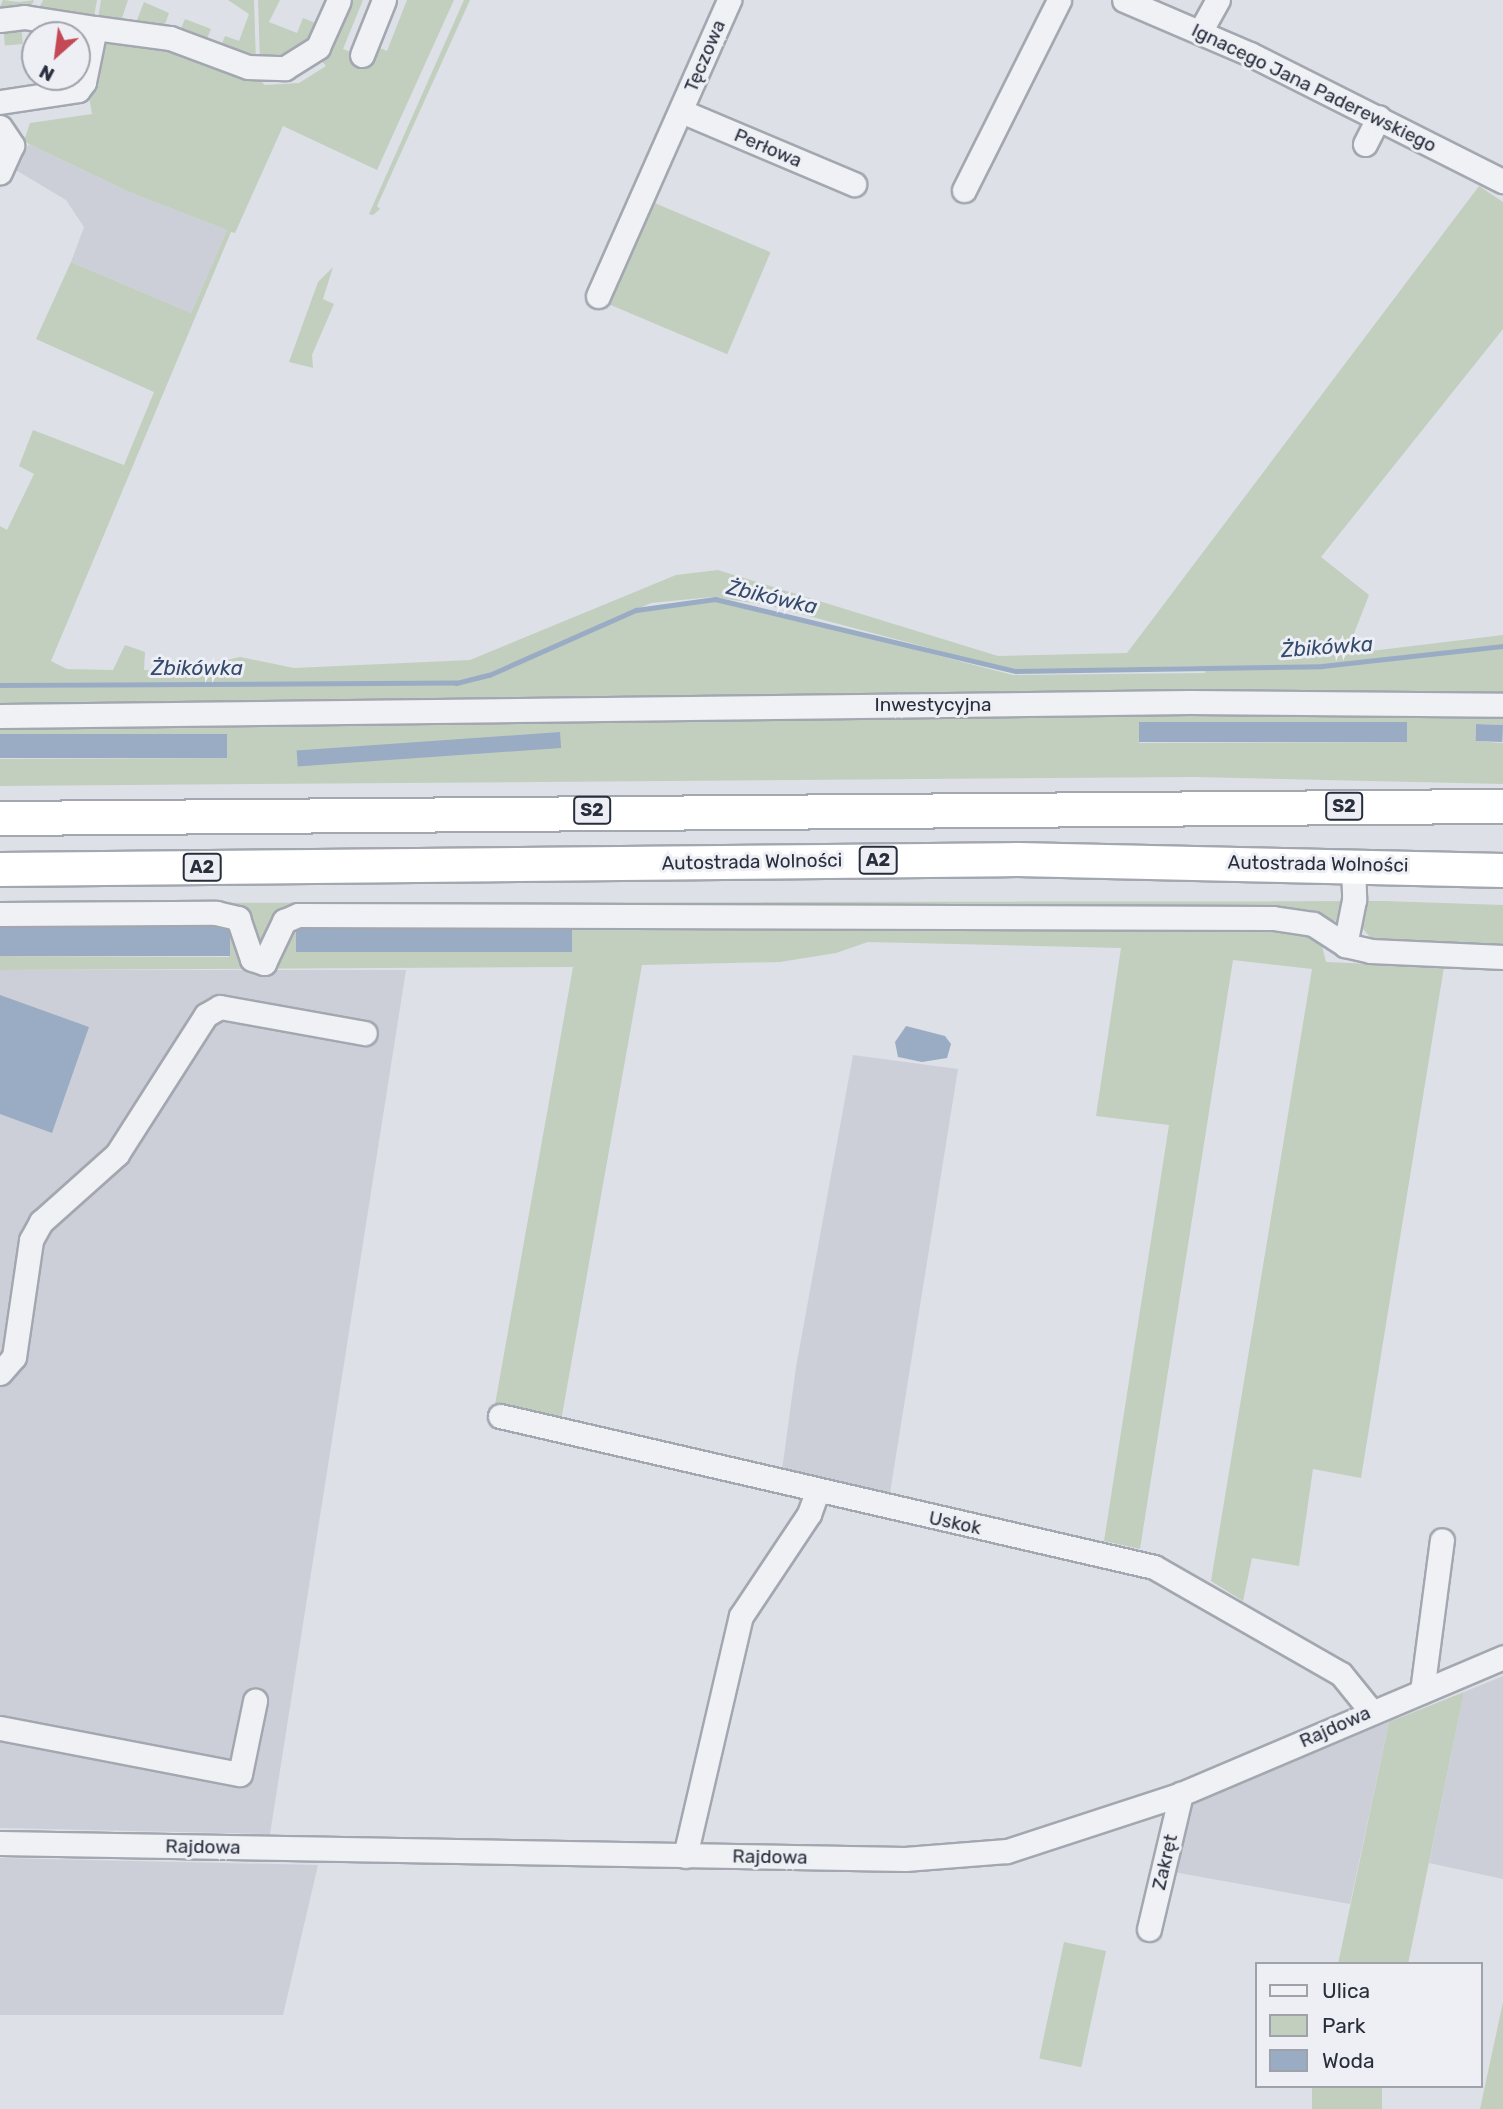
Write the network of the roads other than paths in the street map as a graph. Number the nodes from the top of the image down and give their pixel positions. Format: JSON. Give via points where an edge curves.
{"nodes":[{"id":1,"x":339,"y":0,"type":"edge"},
{"id":2,"x":384,"y":0,"type":"edge"},
{"id":3,"x":729,"y":0,"type":"edge"},
{"id":4,"x":1059,"y":0,"type":"edge"},
{"id":5,"x":1124,"y":0,"type":"edge"},
{"id":6,"x":1218,"y":0,"type":"edge"},
{"id":7,"x":0,"y":20,"type":"edge"},
{"id":8,"x":95,"y":28,"type":"junction"},
{"id":9,"x":1199,"y":32,"type":"junction"},
{"id":10,"x":362,"y":55,"type":"dead end"},
{"id":11,"x":0,"y":102,"type":"edge"},
{"id":12,"x":681,"y":111,"type":"junction"},
{"id":13,"x":1378,"y":117,"type":"junction"},
{"id":14,"x":0,"y":127,"type":"edge"},
{"id":15,"x":1365,"y":144,"type":"dead end"},
{"id":16,"x":0,"y":172,"type":"edge"},
{"id":17,"x":1503,"y":181,"type":"edge"},
{"id":18,"x":855,"y":184,"type":"dead end"},
{"id":19,"x":964,"y":190,"type":"dead end"},
{"id":20,"x":598,"y":296,"type":"dead end"},
{"id":21,"x":1503,"y":705,"type":"edge"},
{"id":22,"x":0,"y":716,"type":"edge"},
{"id":23,"x":1503,"y":806,"type":"edge"},
{"id":24,"x":0,"y":818,"type":"edge"},
{"id":25,"x":1353,"y":864,"type":"junction"},
{"id":26,"x":0,"y":869,"type":"edge"},
{"id":27,"x":1503,"y":870,"type":"edge"},
{"id":28,"x":0,"y":914,"type":"edge"},
{"id":29,"x":1345,"y":945,"type":"junction"},
{"id":30,"x":1503,"y":957,"type":"edge"},
{"id":31,"x":365,"y":1033,"type":"dead end"},
{"id":32,"x":0,"y":1373,"type":"edge"},
{"id":33,"x":500,"y":1416,"type":"dead end"},
{"id":34,"x":817,"y":1492,"type":"junction"},
{"id":35,"x":1442,"y":1539,"type":"dead end"},
{"id":36,"x":1503,"y":1657,"type":"edge"},
{"id":37,"x":1422,"y":1691,"type":"junction"},
{"id":38,"x":255,"y":1701,"type":"dead end"},
{"id":39,"x":1371,"y":1711,"type":"junction"},
{"id":40,"x":0,"y":1728,"type":"edge"},
{"id":41,"x":1181,"y":1794,"type":"junction"},
{"id":42,"x":0,"y":1843,"type":"edge"},
{"id":43,"x":685,"y":1856,"type":"junction"},
{"id":44,"x":1149,"y":1929,"type":"dead end"}],
"edges":[{"from":1,"to":8,"type":"street","via":[[312,53],[296,64],[271,70],[248,67],[170,38]]},
{"from":2,"to":10,"type":"street"},
{"from":3,"to":12,"type":"street","name":"Tęczowa"},
{"from":4,"to":19,"type":"street"},
{"from":5,"to":9,"type":"street","name":"Ignacego Jana Paderewskiego"},
{"from":6,"to":9,"type":"street"},
{"from":7,"to":8,"type":"street","via":[[23,17]]},
{"from":8,"to":11,"type":"street","via":[[85,82],[78,90]]},
{"from":9,"to":13,"type":"street","name":"Ignacego Jana Paderewskiego"},
{"from":12,"to":18,"type":"street","name":"Perłowa"},
{"from":12,"to":20,"type":"street","name":"Tęczowa"},
{"from":13,"to":15,"type":"street"},
{"from":13,"to":17,"type":"street","name":"Ignacego Jana Paderewskiego"},
{"from":14,"to":16,"type":"street","via":[[12,145]]},
{"from":21,"to":22,"type":"street","name":"Inwestycyjna","via":[[1190,702]]},
{"from":23,"to":24,"type":"highway","number":"S2"},
{"from":25,"to":26,"type":"highway","name":"Autostrada Wolności","number":"A2","via":[[1017,859]]},
{"from":25,"to":27,"type":"highway","name":"Autostrada Wolności","number":"A2"},
{"from":25,"to":29,"type":"street","via":[[1354,900]]},
{"from":28,"to":29,"type":"street","via":[[216,913],[238,918],[252,959],[264,963],[284,921],[298,915],[1273,918],[1313,925]]},
{"from":29,"to":30,"type":"street","via":[[1371,951]]},
{"from":31,"to":32,"type":"street","via":[[220,1007],[206,1015],[117,1154],[41,1222],[32,1240],[14,1357]]},
{"from":33,"to":34,"type":"street","name":"Uskok"},
{"from":34,"to":39,"type":"street","name":"Uskok","via":[[1154,1567],[1341,1674]]},
{"from":34,"to":43,"type":"street","via":[[809,1514],[741,1616]]},
{"from":35,"to":37,"type":"street"},
{"from":36,"to":37,"type":"street","name":"Rajdowa"},
{"from":37,"to":39,"type":"street","name":"Rajdowa"},
{"from":38,"to":40,"type":"street","via":[[240,1774]]},
{"from":39,"to":41,"type":"street","name":"Rajdowa"},
{"from":41,"to":43,"type":"street","name":"Rajdowa","via":[[1007,1851],[905,1860]]},
{"from":41,"to":44,"type":"street","name":"Zakręt"},
{"from":42,"to":43,"type":"street","name":"Rajdowa"}]}
